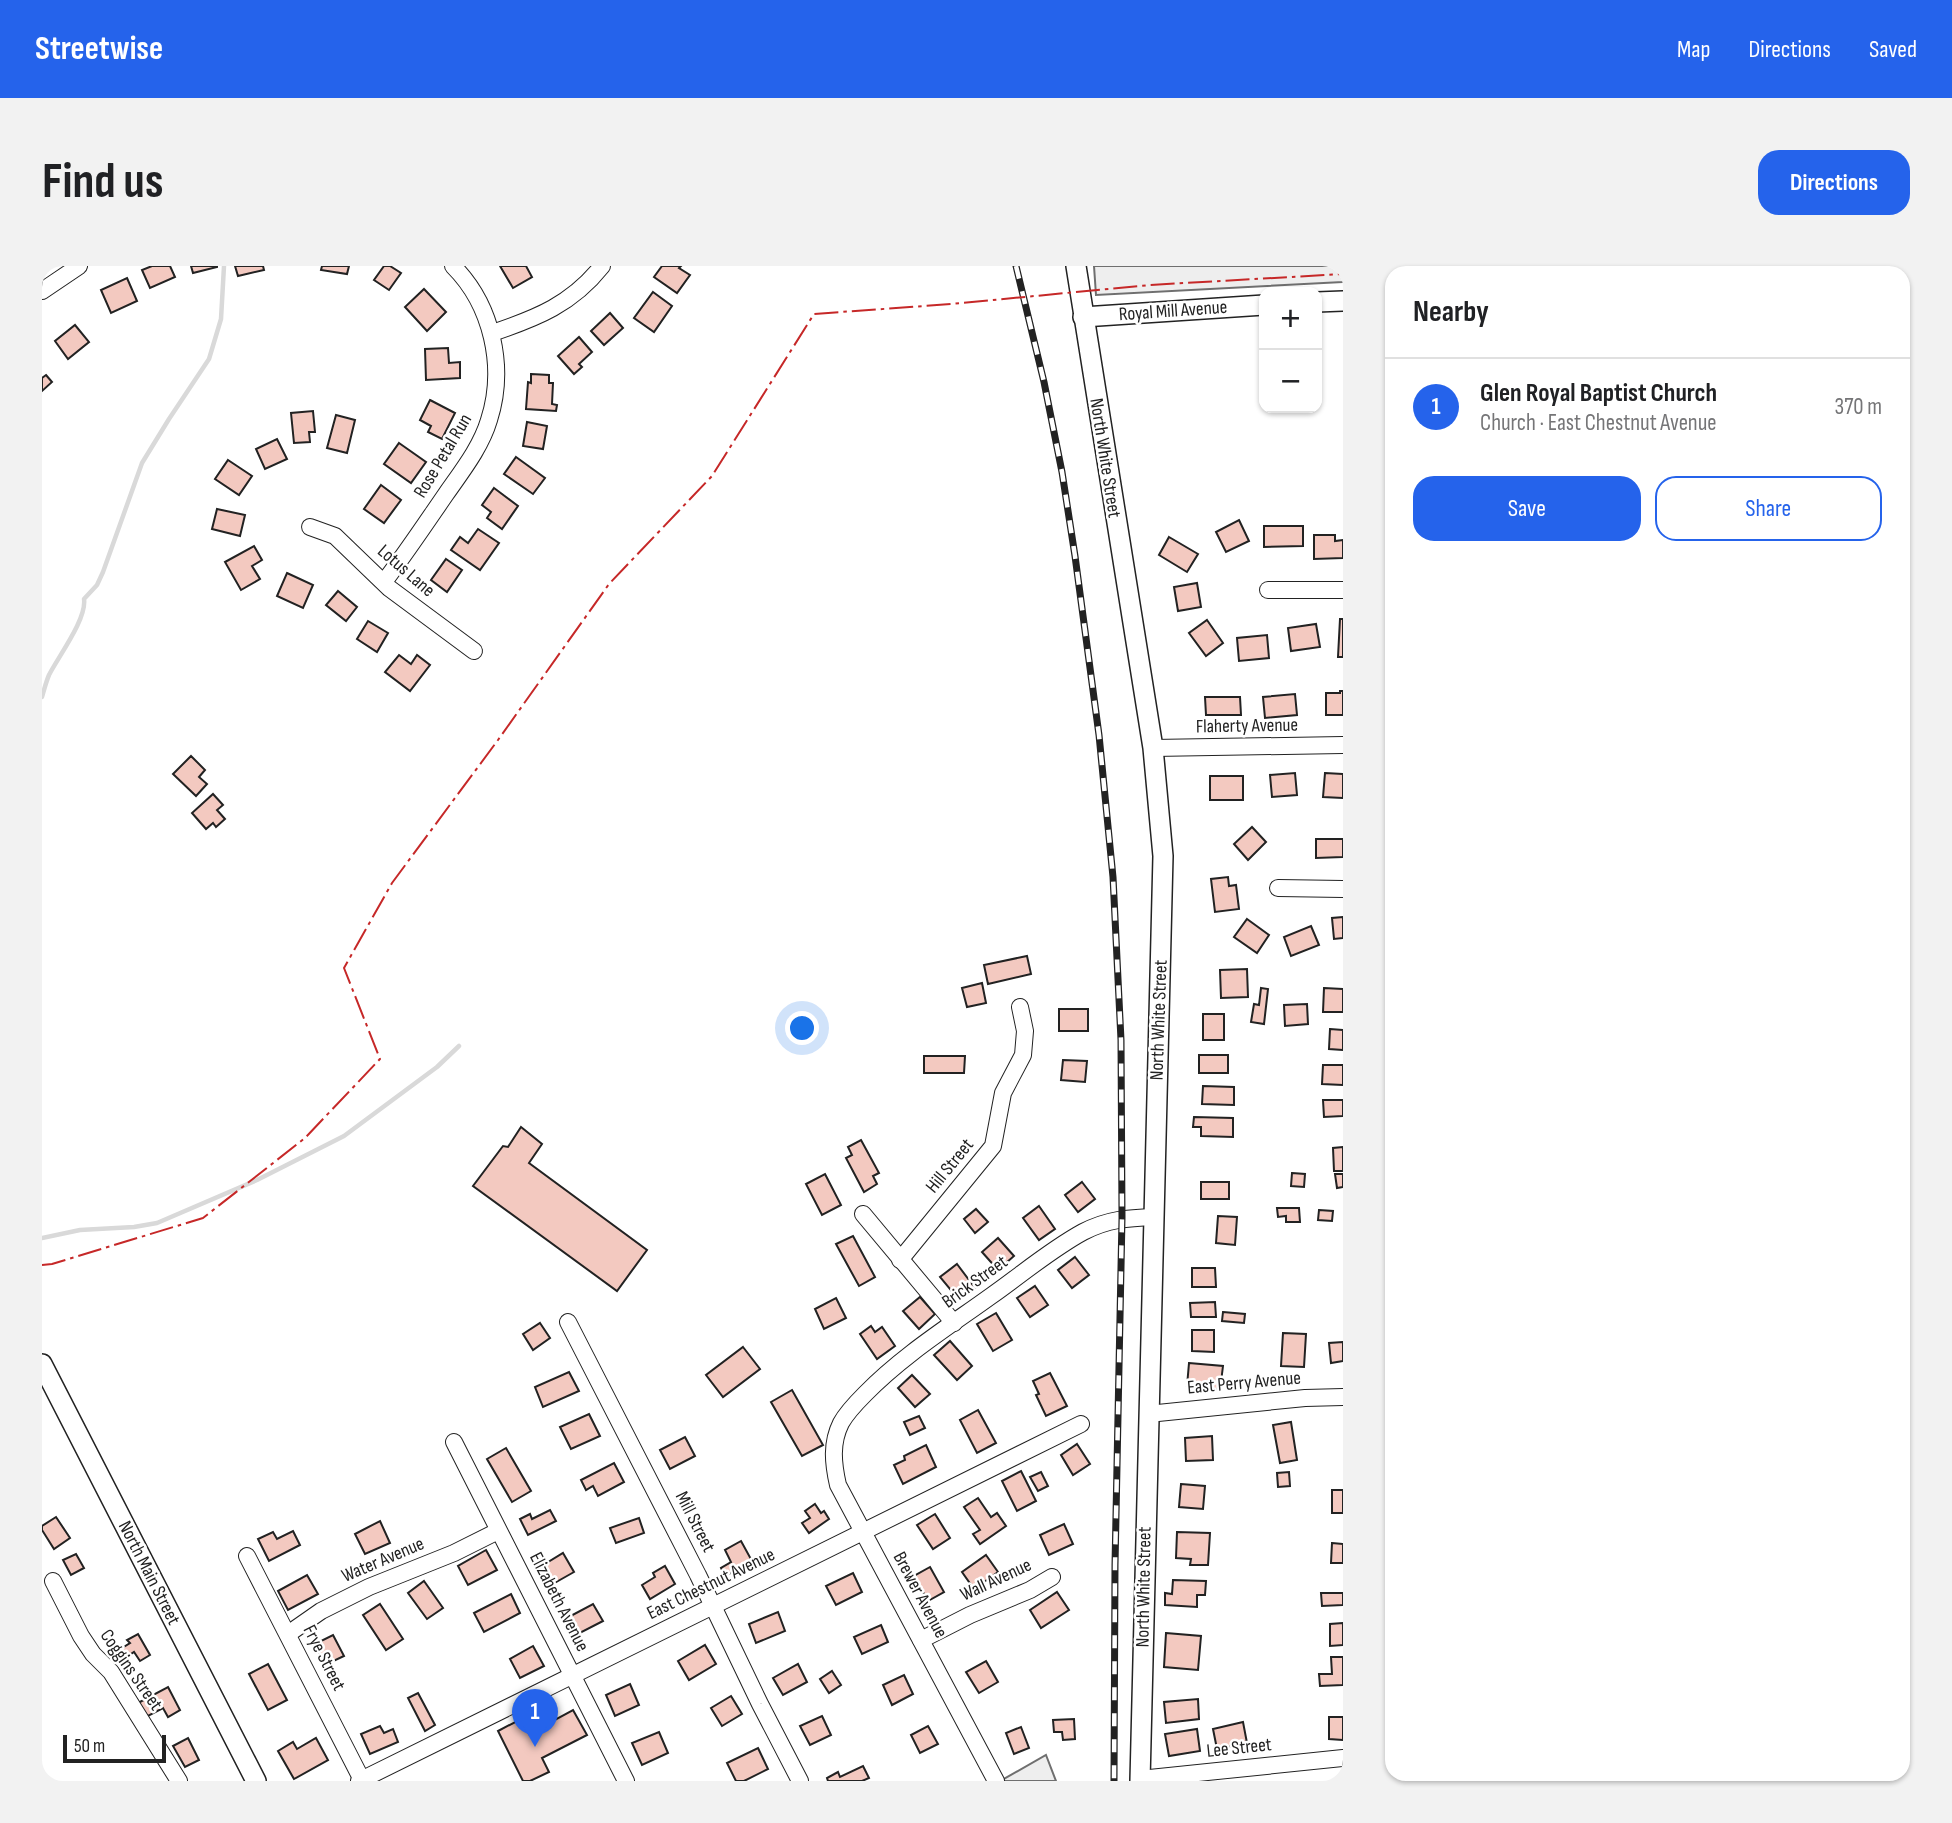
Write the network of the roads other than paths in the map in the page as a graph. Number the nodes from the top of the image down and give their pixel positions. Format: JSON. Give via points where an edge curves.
{"nodes":[{"id":1,"x":79,"y":266,"type":"edge"},
{"id":2,"x":453,"y":266,"type":"edge"},
{"id":3,"x":602,"y":266,"type":"edge"},
{"id":4,"x":1076,"y":266,"type":"edge"},
{"id":5,"x":42,"y":291,"type":"edge"},
{"id":6,"x":1343,"y":301,"type":"edge"},
{"id":7,"x":1322,"y":302,"type":"edge"},
{"id":8,"x":1259,"y":305,"type":"edge"},
{"id":9,"x":1083,"y":317,"type":"junction"},
{"id":10,"x":492,"y":333,"type":"junction"},
{"id":11,"x":310,"y":527,"type":"dead end"},
{"id":12,"x":384,"y":582,"type":"junction"},
{"id":13,"x":1268,"y":590,"type":"dead end"},
{"id":14,"x":1343,"y":590,"type":"edge"},
{"id":15,"x":474,"y":651,"type":"dead end"},
{"id":16,"x":1343,"y":745,"type":"edge"},
{"id":17,"x":1153,"y":748,"type":"junction"},
{"id":18,"x":1278,"y":888,"type":"dead end"},
{"id":19,"x":1343,"y":888,"type":"edge"},
{"id":20,"x":1020,"y":1007,"type":"dead end"},
{"id":21,"x":863,"y":1214,"type":"dead end"},
{"id":22,"x":1155,"y":1217,"type":"junction"},
{"id":23,"x":900,"y":1260,"type":"junction"},
{"id":24,"x":568,"y":1322,"type":"dead end"},
{"id":25,"x":954,"y":1323,"type":"junction"},
{"id":26,"x":42,"y":1364,"type":"edge"},
{"id":27,"x":1343,"y":1397,"type":"edge"},
{"id":28,"x":1148,"y":1414,"type":"junction"},
{"id":29,"x":842,"y":1422,"type":"joint"},
{"id":30,"x":1081,"y":1424,"type":"dead end"},
{"id":31,"x":454,"y":1442,"type":"dead end"},
{"id":32,"x":498,"y":1531,"type":"junction"},
{"id":33,"x":863,"y":1532,"type":"junction"},
{"id":34,"x":247,"y":1556,"type":"dead end"},
{"id":35,"x":1052,"y":1577,"type":"dead end"},
{"id":36,"x":53,"y":1581,"type":"dead end"},
{"id":37,"x":712,"y":1606,"type":"junction"},
{"id":38,"x":288,"y":1633,"type":"junction"},
{"id":39,"x":921,"y":1640,"type":"junction"},
{"id":40,"x":573,"y":1675,"type":"junction"},
{"id":41,"x":1343,"y":1758,"type":"edge"},
{"id":42,"x":360,"y":1780,"type":"edge"},
{"id":43,"x":1140,"y":1780,"type":"edge"},
{"id":44,"x":179,"y":1781,"type":"edge"},
{"id":45,"x":256,"y":1781,"type":"edge"},
{"id":46,"x":626,"y":1781,"type":"edge"},
{"id":47,"x":800,"y":1781,"type":"edge"},
{"id":48,"x":996,"y":1781,"type":"edge"}],
"edges":[{"from":1,"to":5,"type":"street"},
{"from":2,"to":10,"type":"street","name":"Rose Petal Run","via":[[471,288]]},
{"from":3,"to":10,"type":"street","via":[[562,303]]},
{"from":4,"to":9,"type":"main road","name":"North White Street"},
{"from":6,"to":7,"type":"main road"},
{"from":8,"to":9,"type":"main road","name":"Royal Mill Avenue"},
{"from":9,"to":17,"type":"main road","name":"North White Street"},
{"from":10,"to":12,"type":"street","name":"Rose Petal Run","via":[[496,378],[489,422],[471,457]]},
{"from":11,"to":12,"type":"street","name":"Lotus Lane","via":[[335,536]]},
{"from":12,"to":15,"type":"street","name":"Lotus Lane"},
{"from":13,"to":14,"type":"street"},
{"from":16,"to":17,"type":"street","name":"Flaherty Avenue"},
{"from":17,"to":22,"type":"main road","name":"North White Street","via":[[1163,856]]},
{"from":18,"to":19,"type":"street"},
{"from":20,"to":23,"type":"street","name":"Hill Street","via":[[1023,1055],[1003,1093],[993,1146]]},
{"from":21,"to":23,"type":"street"},
{"from":22,"to":25,"type":"street","name":"Brick Street","via":[[1122,1218],[1083,1232]]},
{"from":22,"to":28,"type":"main road","name":"North White Street"},
{"from":23,"to":25,"type":"street"},
{"from":24,"to":37,"type":"street","name":"Mill Street"},
{"from":25,"to":29,"type":"street","name":"Brick Street","via":[[877,1381]]},
{"from":26,"to":45,"type":"main road","name":"North Main Street"},
{"from":27,"to":28,"type":"street","name":"East Perry Avenue"},
{"from":28,"to":43,"type":"main road","name":"North White Street"},
{"from":29,"to":33,"type":"street","name":"Brewer Avenue","via":[[833,1464],[838,1485]]},
{"from":30,"to":33,"type":"street","name":"East Chestnut Avenue"},
{"from":31,"to":32,"type":"street","name":"Elizabeth Avenue"},
{"from":32,"to":38,"type":"street","name":"Water Avenue","via":[[369,1587]]},
{"from":32,"to":40,"type":"street","name":"Elizabeth Avenue"},
{"from":33,"to":37,"type":"street","name":"East Chestnut Avenue"},
{"from":33,"to":39,"type":"street","name":"Brewer Avenue"},
{"from":34,"to":38,"type":"street","name":"Frye Street"},
{"from":35,"to":39,"type":"street","name":"Wall Avenue"},
{"from":36,"to":44,"type":"street","name":"Coggins Street","via":[[81,1636],[110,1672]]},
{"from":37,"to":40,"type":"street","name":"East Chestnut Avenue"},
{"from":37,"to":47,"type":"street","name":"Mill Street"},
{"from":38,"to":42,"type":"street","name":"Frye Street"},
{"from":39,"to":48,"type":"street","name":"Brewer Avenue"},
{"from":40,"to":42,"type":"street","name":"East Chestnut Avenue"},
{"from":40,"to":46,"type":"street","name":"Elizabeth Avenue"},
{"from":41,"to":43,"type":"street","name":"Lee Street"}]}
